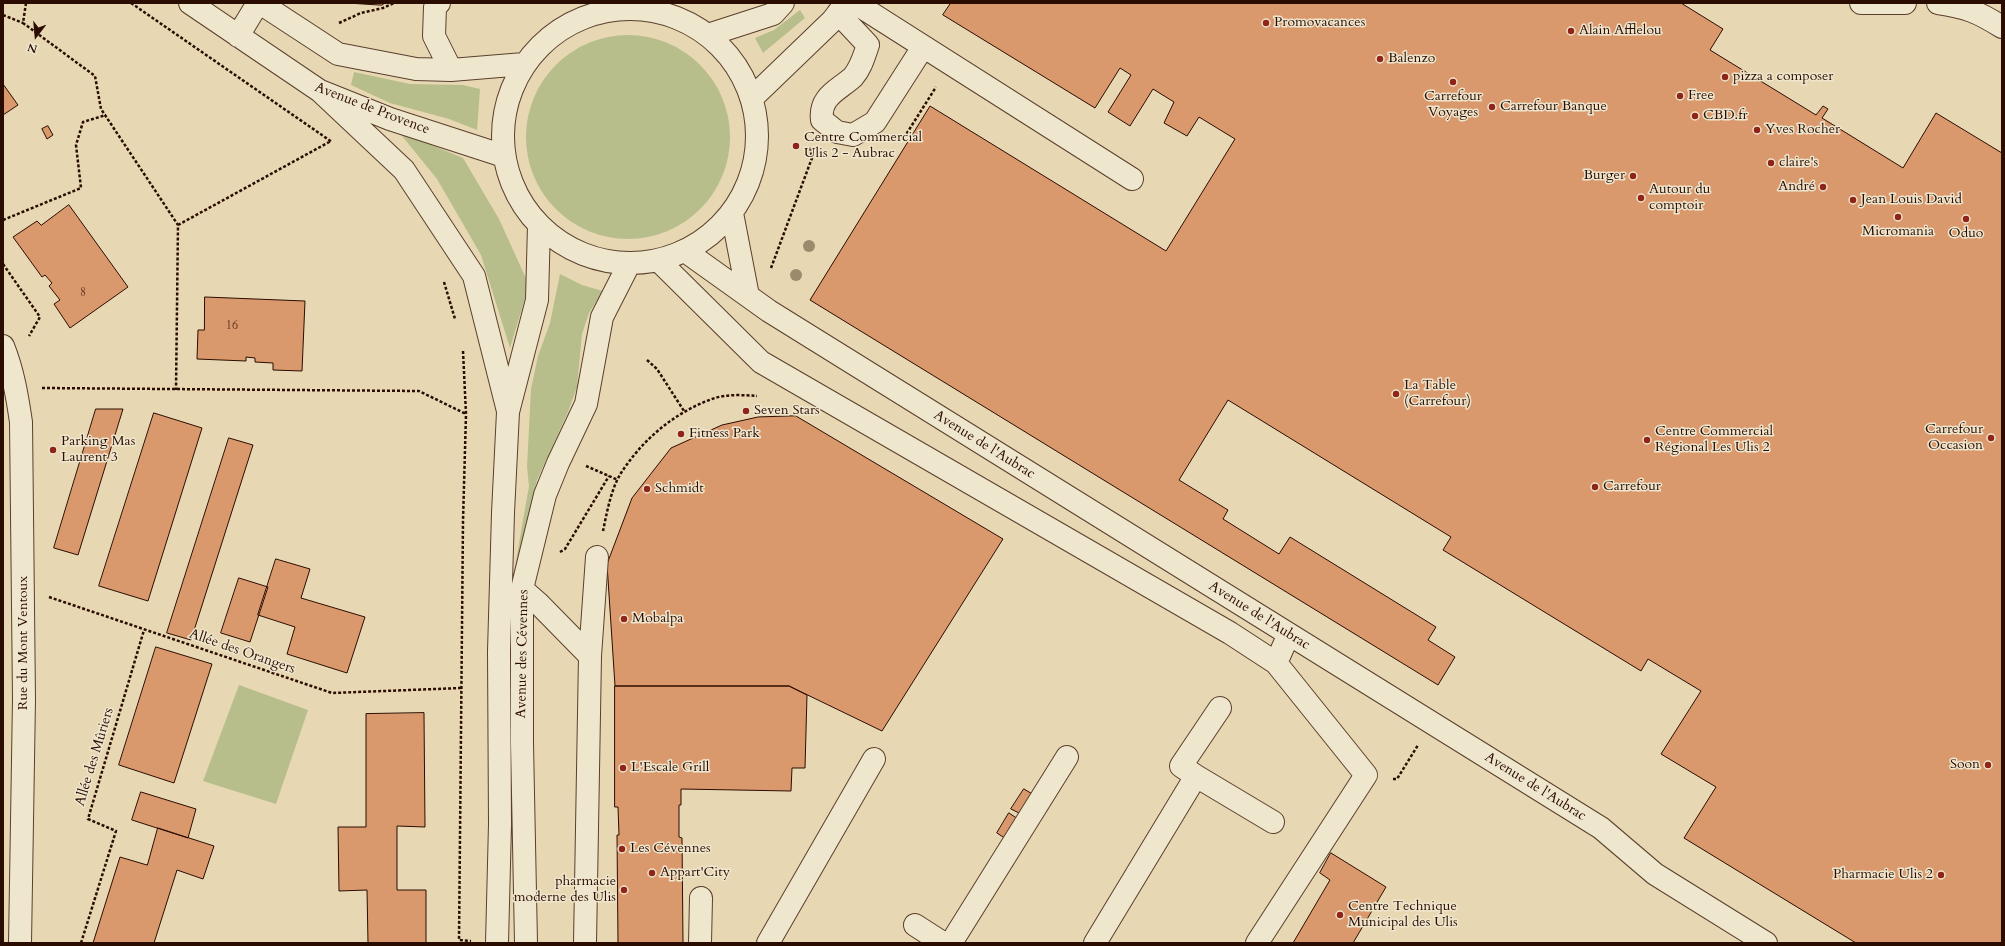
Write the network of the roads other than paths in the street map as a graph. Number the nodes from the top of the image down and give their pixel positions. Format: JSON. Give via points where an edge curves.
{"nodes":[{"id":1,"x":190,"y":3,"type":"edge"},
{"id":2,"x":259,"y":3,"type":"edge"},
{"id":3,"x":439,"y":3,"type":"edge"},
{"id":4,"x":783,"y":3,"type":"edge"},
{"id":5,"x":1861,"y":3,"type":"edge"},
{"id":6,"x":1905,"y":3,"type":"edge"},
{"id":7,"x":1938,"y":3,"type":"edge"},
{"id":8,"x":606,"y":6,"type":"edge"},
{"id":9,"x":846,"y":6,"type":"edge"},
{"id":10,"x":2002,"y":27,"type":"edge"},
{"id":11,"x":708,"y":35,"type":"junction"},
{"id":12,"x":238,"y":36,"type":"junction"},
{"id":13,"x":923,"y":47,"type":"junction"},
{"id":14,"x":524,"y":64,"type":"junction"},
{"id":15,"x":451,"y":70,"type":"junction"},
{"id":16,"x":320,"y":91,"type":"junction"},
{"id":17,"x":752,"y":98,"type":"junction"},
{"id":18,"x":504,"y":156,"type":"junction"},
{"id":19,"x":1132,"y":179,"type":"dead end"},
{"id":20,"x":732,"y":213,"type":"junction"},
{"id":21,"x":540,"y":225,"type":"junction"},
{"id":22,"x":685,"y":251,"type":"junction"},
{"id":23,"x":658,"y":260,"type":"junction"},
{"id":24,"x":628,"y":264,"type":"junction"},
{"id":25,"x":748,"y":296,"type":"junction"},
{"id":26,"x":7,"y":355,"type":"edge"},
{"id":27,"x":508,"y":412,"type":"junction"},
{"id":28,"x":597,"y":557,"type":"road end"},
{"id":29,"x":522,"y":588,"type":"junction"},
{"id":30,"x":1289,"y":634,"type":"junction"},
{"id":31,"x":590,"y":656,"type":"junction"},
{"id":32,"x":1276,"y":663,"type":"junction"},
{"id":33,"x":1220,"y":708,"type":"dead end"},
{"id":34,"x":1067,"y":757,"type":"dead end"},
{"id":35,"x":874,"y":759,"type":"dead end"},
{"id":36,"x":1196,"y":776,"type":"junction"},
{"id":37,"x":1273,"y":822,"type":"dead end"},
{"id":38,"x":701,"y":898,"type":"dead end"},
{"id":39,"x":915,"y":925,"type":"dead end"},
{"id":40,"x":489,"y":942,"type":"edge"},
{"id":41,"x":20,"y":943,"type":"edge"},
{"id":42,"x":526,"y":943,"type":"edge"},
{"id":43,"x":585,"y":943,"type":"edge"},
{"id":44,"x":700,"y":943,"type":"edge"},
{"id":45,"x":768,"y":943,"type":"edge"},
{"id":46,"x":943,"y":943,"type":"edge"},
{"id":47,"x":951,"y":943,"type":"edge"},
{"id":48,"x":1095,"y":943,"type":"edge"},
{"id":49,"x":1257,"y":943,"type":"edge"},
{"id":50,"x":1766,"y":943,"type":"edge"}],
"edges":[{"from":1,"to":12,"type":"street","name":"Avenue de Provence"},
{"from":2,"to":12,"type":"street"},
{"from":2,"to":15,"type":"street","via":[[338,54],[410,68]]},
{"from":3,"to":15,"type":"street","via":[[435,7],[434,36]]},
{"from":4,"to":11,"type":"street","via":[[773,14]]},
{"from":5,"to":6,"type":"street"},
{"from":7,"to":10,"type":"street","via":[[1978,12]]},
{"from":8,"to":11,"type":"street","via":[[643,9],[674,16]]},
{"from":8,"to":14,"type":"street","via":[[578,19],[548,38]]},
{"from":9,"to":13,"type":"street"},
{"from":9,"to":13,"type":"street","via":[[868,45],[856,72],[831,94],[821,112],[822,120],[837,132],[853,135],[875,122]]},
{"from":9,"to":17,"type":"street"},
{"from":11,"to":17,"type":"street","via":[[733,60]]},
{"from":12,"to":16,"type":"street","name":"Avenue de Provence"},
{"from":13,"to":19,"type":"street"},
{"from":14,"to":15,"type":"street"},
{"from":14,"to":18,"type":"street","via":[[510,93],[502,124]]},
{"from":16,"to":18,"type":"street","name":"Avenue de Provence","via":[[390,118]]},
{"from":16,"to":27,"type":"street","via":[[404,170],[474,276]]},
{"from":17,"to":20,"type":"street","via":[[757,121],[758,145],[754,169],[745,192]]},
{"from":18,"to":21,"type":"street","via":[[513,188]]},
{"from":20,"to":22,"type":"street","via":[[711,235]]},
{"from":20,"to":25,"type":"street"},
{"from":21,"to":24,"type":"street","via":[[561,244],[598,260]]},
{"from":21,"to":27,"type":"street","name":"Avenue des Cévennes","via":[[537,300]]},
{"from":22,"to":23,"type":"street"},
{"from":22,"to":25,"type":"street","name":"Avenue de l'Aubrac"},
{"from":23,"to":24,"type":"street"},
{"from":23,"to":32,"type":"street","via":[[761,362],[1230,633]]},
{"from":24,"to":29,"type":"street","name":"Avenue des Cévennes","via":[[602,318],[586,404],[545,495]]},
{"from":25,"to":30,"type":"street","name":"Avenue de l'Aubrac"},
{"from":26,"to":41,"type":"street","name":"Rue du Mont Ventoux","via":[[16,388],[21,422],[24,699]]},
{"from":27,"to":40,"type":"street","name":"Avenue des Cévennes","via":[[499,651],[500,824]]},
{"from":28,"to":31,"type":"street"},
{"from":29,"to":31,"type":"street"},
{"from":29,"to":42,"type":"street","name":"Avenue des Cévennes","via":[[521,703]]},
{"from":30,"to":32,"type":"street"},
{"from":30,"to":50,"type":"street","name":"Avenue de l'Aubrac","via":[[1601,828],[1655,874]]},
{"from":31,"to":43,"type":"street"},
{"from":32,"to":49,"type":"street","via":[[1366,775]]},
{"from":33,"to":36,"type":"street","via":[[1181,766]]},
{"from":34,"to":47,"type":"street"},
{"from":35,"to":45,"type":"street"},
{"from":36,"to":37,"type":"street"},
{"from":36,"to":48,"type":"street"},
{"from":38,"to":44,"type":"street"},
{"from":39,"to":46,"type":"street"}]}
